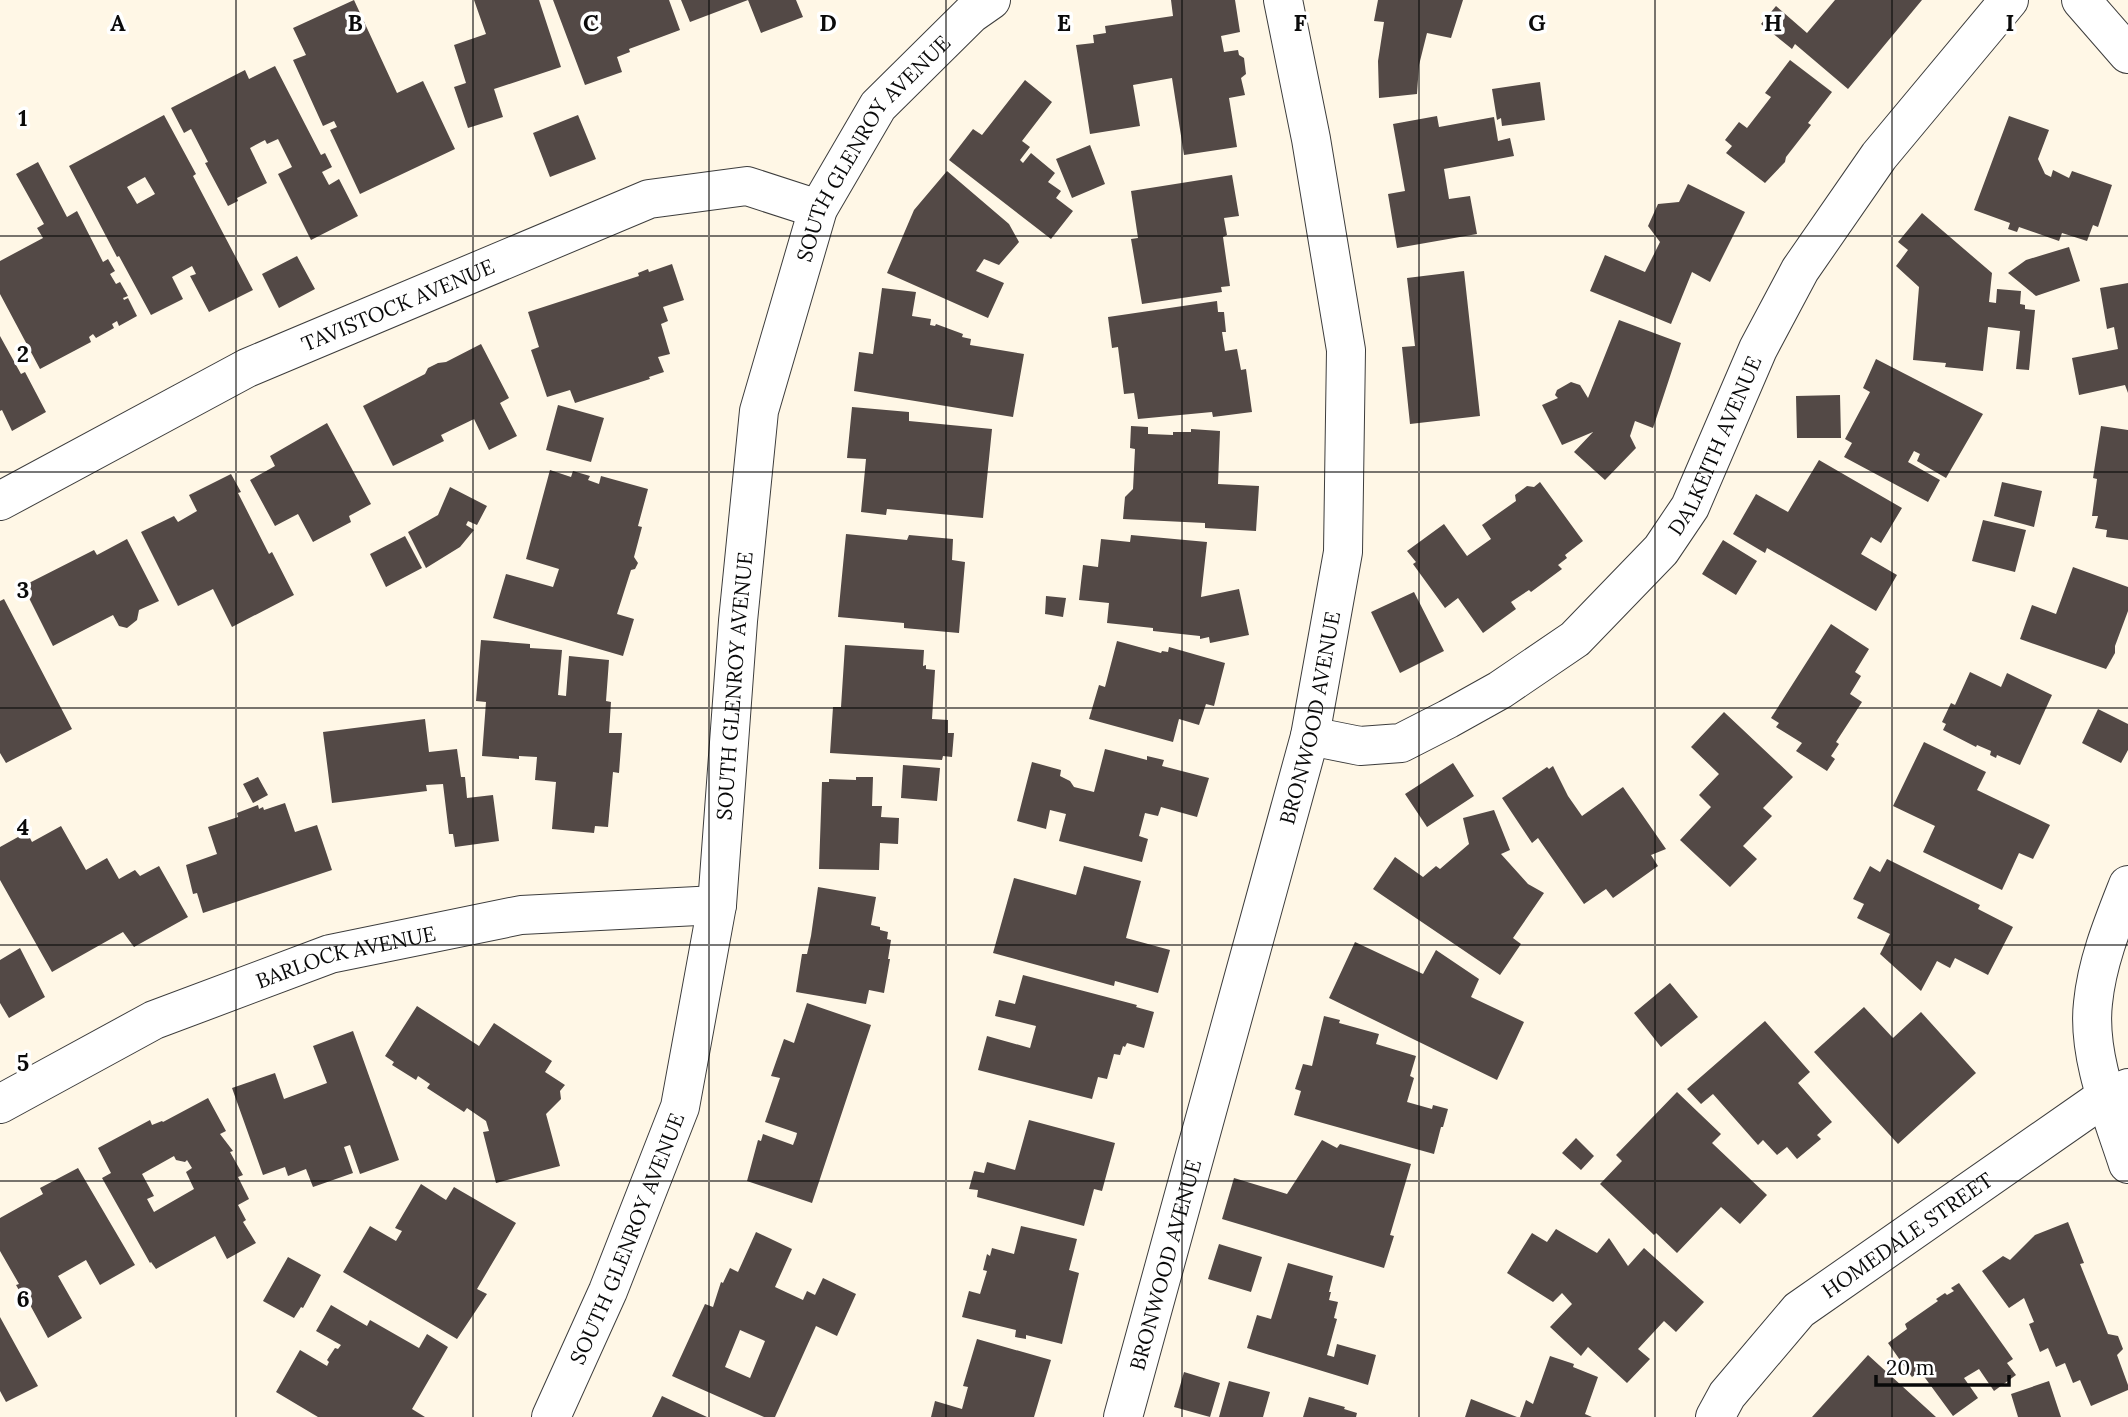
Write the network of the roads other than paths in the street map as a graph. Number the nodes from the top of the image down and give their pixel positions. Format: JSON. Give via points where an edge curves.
{"nodes":[{"id":1,"x":991,"y":0,"type":"edge"},
{"id":2,"x":1283,"y":0,"type":"edge"},
{"id":3,"x":2009,"y":0,"type":"edge"},
{"id":4,"x":2081,"y":0,"type":"edge"},
{"id":5,"x":2128,"y":54,"type":"edge"},
{"id":6,"x":818,"y":209,"type":"junction"},
{"id":7,"x":0,"y":501,"type":"edge"},
{"id":8,"x":1310,"y":736,"type":"junction"},
{"id":9,"x":2128,"y":884,"type":"edge"},
{"id":10,"x":717,"y":905,"type":"junction"},
{"id":11,"x":2117,"y":1092,"type":"edge"},
{"id":12,"x":0,"y":1104,"type":"edge"},
{"id":13,"x":2128,"y":1164,"type":"edge"},
{"id":14,"x":551,"y":1417,"type":"edge"},
{"id":15,"x":1122,"y":1417,"type":"edge"},
{"id":16,"x":1714,"y":1417,"type":"edge"}],
"edges":[{"from":1,"to":6,"type":"street","name":"SOUTH GLENROY AVENUE","via":[[878,106]]},
{"from":2,"to":8,"type":"street","name":"BRONWOOD AVENUE","via":[[1346,350],[1343,552]]},
{"from":3,"to":8,"type":"street","name":"DALKEITH AVENUE","via":[[1879,156],[1800,270],[1758,349],[1690,507],[1661,550],[1575,639],[1448,719],[1401,743],[1360,746]]},
{"from":4,"to":5,"type":"street"},
{"from":6,"to":7,"type":"street","name":"TAVISTOCK AVENUE","via":[[747,186],[649,199],[247,368]]},
{"from":6,"to":10,"type":"street","name":"SOUTH GLENROY AVENUE","via":[[759,411],[737,621]]},
{"from":8,"to":15,"type":"street","name":"BRONWOOD AVENUE"},
{"from":9,"to":11,"type":"street","via":[[2106,940],[2092,1004],[2095,1055]]},
{"from":10,"to":12,"type":"street","name":"BARLOCK AVENUE","via":[[521,915],[330,954],[154,1020]]},
{"from":10,"to":14,"type":"street","name":"SOUTH GLENROY AVENUE","via":[[680,1107],[608,1291]]},
{"from":11,"to":13,"type":"street"},
{"from":11,"to":16,"type":"street","name":"HOMEDALE STREET","via":[[1799,1310],[1727,1395]]}]}
